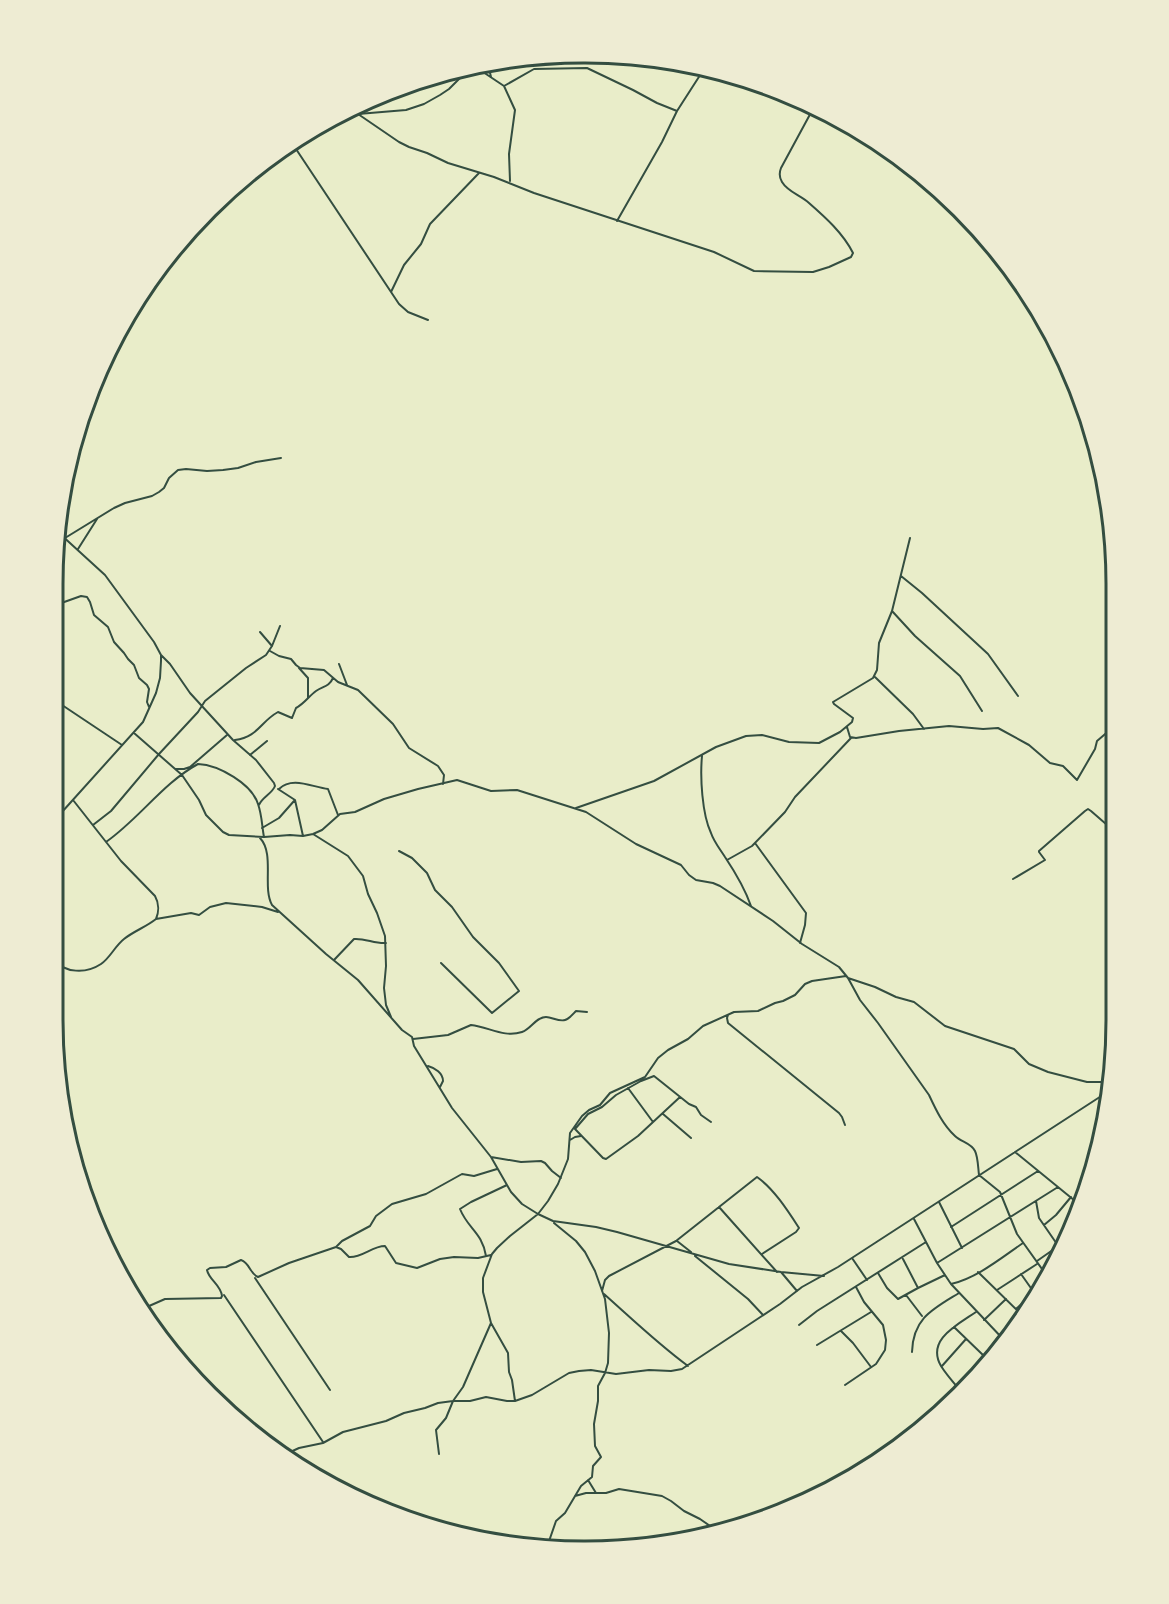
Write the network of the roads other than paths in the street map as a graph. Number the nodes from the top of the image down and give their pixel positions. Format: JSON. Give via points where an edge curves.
{"nodes":[{"id":1,"x":490,"y":72,"type":"edge"},
{"id":2,"x":484,"y":73,"type":"edge"},
{"id":3,"x":699,"y":76,"type":"edge"},
{"id":4,"x":491,"y":77,"type":"junction"},
{"id":5,"x":459,"y":79,"type":"edge"},
{"id":6,"x":504,"y":86,"type":"junction"},
{"id":7,"x":677,"y":111,"type":"junction"},
{"id":8,"x":361,"y":114,"type":"edge"},
{"id":9,"x":359,"y":115,"type":"edge"},
{"id":10,"x":810,"y":115,"type":"edge"},
{"id":11,"x":297,"y":150,"type":"edge"},
{"id":12,"x":479,"y":173,"type":"junction"},
{"id":13,"x":510,"y":183,"type":"junction"},
{"id":14,"x":617,"y":221,"type":"junction"},
{"id":15,"x":391,"y":292,"type":"junction"},
{"id":16,"x":428,"y":320,"type":"dead end"},
{"id":17,"x":281,"y":458,"type":"dead end"},
{"id":18,"x":97,"y":518,"type":"junction"},
{"id":19,"x":65,"y":538,"type":"joint"},
{"id":20,"x":910,"y":538,"type":"dead end"},
{"id":21,"x":78,"y":549,"type":"junction"},
{"id":22,"x":901,"y":576,"type":"junction"},
{"id":23,"x":63,"y":602,"type":"edge"},
{"id":24,"x":892,"y":611,"type":"junction"},
{"id":25,"x":280,"y":626,"type":"dead end"},
{"id":26,"x":260,"y":632,"type":"dead end"},
{"id":27,"x":272,"y":646,"type":"junction"},
{"id":28,"x":270,"y":651,"type":"junction"},
{"id":29,"x":161,"y":655,"type":"junction"},
{"id":30,"x":339,"y":664,"type":"dead end"},
{"id":31,"x":298,"y":666,"type":"junction"},
{"id":32,"x":875,"y":677,"type":"junction"},
{"id":33,"x":333,"y":678,"type":"junction"},
{"id":34,"x":347,"y":685,"type":"junction"},
{"id":35,"x":1018,"y":696,"type":"dead end"},
{"id":36,"x":308,"y":698,"type":"junction"},
{"id":37,"x":202,"y":705,"type":"junction"},
{"id":38,"x":63,"y":706,"type":"edge"},
{"id":39,"x":150,"y":708,"type":"junction"},
{"id":40,"x":982,"y":711,"type":"dead end"},
{"id":41,"x":847,"y":727,"type":"junction"},
{"id":42,"x":924,"y":729,"type":"junction"},
{"id":43,"x":134,"y":733,"type":"junction"},
{"id":44,"x":1106,"y":733,"type":"edge"},
{"id":45,"x":228,"y":734,"type":"junction"},
{"id":46,"x":851,"y":738,"type":"junction"},
{"id":47,"x":233,"y":740,"type":"junction"},
{"id":48,"x":267,"y":741,"type":"dead end"},
{"id":49,"x":122,"y":746,"type":"junction"},
{"id":50,"x":159,"y":754,"type":"junction"},
{"id":51,"x":250,"y":755,"type":"junction"},
{"id":52,"x":702,"y":756,"type":"junction"},
{"id":53,"x":176,"y":769,"type":"junction"},
{"id":54,"x":182,"y":775,"type":"junction"},
{"id":55,"x":443,"y":784,"type":"junction"},
{"id":56,"x":275,"y":786,"type":"junction"},
{"id":57,"x":279,"y":789,"type":"junction"},
{"id":58,"x":73,"y":800,"type":"junction"},
{"id":59,"x":295,"y":800,"type":"junction"},
{"id":60,"x":259,"y":805,"type":"junction"},
{"id":61,"x":576,"y":808,"type":"junction"},
{"id":62,"x":63,"y":810,"type":"edge"},
{"id":63,"x":338,"y":815,"type":"junction"},
{"id":64,"x":1106,"y":824,"type":"edge"},
{"id":65,"x":93,"y":825,"type":"junction"},
{"id":66,"x":262,"y":828,"type":"junction"},
{"id":67,"x":313,"y":834,"type":"junction"},
{"id":68,"x":303,"y":836,"type":"junction"},
{"id":69,"x":260,"y":837,"type":"junction"},
{"id":70,"x":264,"y":837,"type":"junction"},
{"id":71,"x":106,"y":842,"type":"junction"},
{"id":72,"x":755,"y":843,"type":"junction"},
{"id":73,"x":399,"y":850,"type":"dead end"},
{"id":74,"x":727,"y":860,"type":"junction"},
{"id":75,"x":1013,"y":879,"type":"dead end"},
{"id":76,"x":752,"y":908,"type":"junction"},
{"id":77,"x":279,"y":913,"type":"junction"},
{"id":78,"x":156,"y":919,"type":"junction"},
{"id":79,"x":386,"y":943,"type":"junction"},
{"id":80,"x":800,"y":943,"type":"junction"},
{"id":81,"x":333,"y":960,"type":"junction"},
{"id":82,"x":441,"y":963,"type":"dead end"},
{"id":83,"x":63,"y":969,"type":"edge"},
{"id":84,"x":847,"y":977,"type":"junction"},
{"id":85,"x":587,"y":1012,"type":"dead end"},
{"id":86,"x":728,"y":1015,"type":"junction"},
{"id":87,"x":391,"y":1018,"type":"junction"},
{"id":88,"x":413,"y":1039,"type":"junction"},
{"id":89,"x":427,"y":1066,"type":"junction"},
{"id":90,"x":1103,"y":1082,"type":"edge"},
{"id":91,"x":440,"y":1087,"type":"junction"},
{"id":92,"x":628,"y":1088,"type":"junction"},
{"id":93,"x":680,"y":1097,"type":"junction"},
{"id":94,"x":1100,"y":1097,"type":"edge"},
{"id":95,"x":663,"y":1114,"type":"junction"},
{"id":96,"x":653,"y":1122,"type":"junction"},
{"id":97,"x":711,"y":1122,"type":"dead end"},
{"id":98,"x":845,"y":1125,"type":"dead end"},
{"id":99,"x":574,"y":1129,"type":"junction"},
{"id":100,"x":581,"y":1136,"type":"junction"},
{"id":101,"x":692,"y":1138,"type":"dead end"},
{"id":102,"x":570,"y":1141,"type":"junction"},
{"id":103,"x":1015,"y":1152,"type":"junction"},
{"id":104,"x":490,"y":1156,"type":"junction"},
{"id":105,"x":497,"y":1169,"type":"junction"},
{"id":106,"x":1038,"y":1171,"type":"junction"},
{"id":107,"x":980,"y":1175,"type":"junction"},
{"id":108,"x":561,"y":1178,"type":"junction"},
{"id":109,"x":507,"y":1185,"type":"junction"},
{"id":110,"x":1058,"y":1187,"type":"junction"},
{"id":111,"x":1001,"y":1194,"type":"junction"},
{"id":112,"x":1071,"y":1197,"type":"junction"},
{"id":113,"x":1073,"y":1199,"type":"edge"},
{"id":114,"x":1036,"y":1201,"type":"junction"},
{"id":115,"x":939,"y":1202,"type":"junction"},
{"id":116,"x":719,"y":1207,"type":"junction"},
{"id":117,"x":538,"y":1214,"type":"junction"},
{"id":118,"x":1011,"y":1217,"type":"junction"},
{"id":119,"x":914,"y":1219,"type":"junction"},
{"id":120,"x":553,"y":1221,"type":"junction"},
{"id":121,"x":1044,"y":1226,"type":"junction"},
{"id":122,"x":951,"y":1227,"type":"junction"},
{"id":123,"x":676,"y":1240,"type":"junction"},
{"id":124,"x":926,"y":1242,"type":"junction"},
{"id":125,"x":1056,"y":1242,"type":"edge"},
{"id":126,"x":1023,"y":1243,"type":"junction"},
{"id":127,"x":667,"y":1245,"type":"junction"},
{"id":128,"x":336,"y":1247,"type":"junction"},
{"id":129,"x":962,"y":1248,"type":"junction"},
{"id":130,"x":1051,"y":1253,"type":"edge"},
{"id":131,"x":492,"y":1254,"type":"junction"},
{"id":132,"x":693,"y":1254,"type":"junction"},
{"id":133,"x":762,"y":1254,"type":"junction"},
{"id":134,"x":486,"y":1256,"type":"junction"},
{"id":135,"x":852,"y":1258,"type":"junction"},
{"id":136,"x":902,"y":1258,"type":"junction"},
{"id":137,"x":1037,"y":1262,"type":"junction"},
{"id":138,"x":937,"y":1263,"type":"junction"},
{"id":139,"x":1042,"y":1269,"type":"edge"},
{"id":140,"x":779,"y":1272,"type":"junction"},
{"id":141,"x":978,"y":1272,"type":"junction"},
{"id":142,"x":878,"y":1273,"type":"junction"},
{"id":143,"x":1021,"y":1274,"type":"junction"},
{"id":144,"x":254,"y":1275,"type":"junction"},
{"id":145,"x":824,"y":1275,"type":"junction"},
{"id":146,"x":945,"y":1275,"type":"junction"},
{"id":147,"x":867,"y":1280,"type":"junction"},
{"id":148,"x":951,"y":1284,"type":"junction"},
{"id":149,"x":856,"y":1287,"type":"junction"},
{"id":150,"x":918,"y":1288,"type":"junction"},
{"id":151,"x":1031,"y":1288,"type":"edge"},
{"id":152,"x":997,"y":1290,"type":"junction"},
{"id":153,"x":797,"y":1291,"type":"junction"},
{"id":154,"x":603,"y":1292,"type":"junction"},
{"id":155,"x":222,"y":1293,"type":"junction"},
{"id":156,"x":959,"y":1293,"type":"junction"},
{"id":157,"x":906,"y":1295,"type":"junction"},
{"id":158,"x":1006,"y":1299,"type":"junction"},
{"id":159,"x":1021,"y":1304,"type":"edge"},
{"id":160,"x":149,"y":1306,"type":"edge"},
{"id":161,"x":1016,"y":1309,"type":"joint"},
{"id":162,"x":871,"y":1312,"type":"junction"},
{"id":163,"x":977,"y":1312,"type":"junction"},
{"id":164,"x":763,"y":1315,"type":"junction"},
{"id":165,"x":923,"y":1317,"type":"junction"},
{"id":166,"x":984,"y":1320,"type":"junction"},
{"id":167,"x":491,"y":1323,"type":"junction"},
{"id":168,"x":799,"y":1325,"type":"dead end"},
{"id":169,"x":954,"y":1327,"type":"junction"},
{"id":170,"x":841,"y":1330,"type":"junction"},
{"id":171,"x":999,"y":1336,"type":"edge"},
{"id":172,"x":966,"y":1339,"type":"junction"},
{"id":173,"x":817,"y":1346,"type":"dead end"},
{"id":174,"x":912,"y":1352,"type":"dead end"},
{"id":175,"x":983,"y":1355,"type":"edge"},
{"id":176,"x":688,"y":1366,"type":"junction"},
{"id":177,"x":871,"y":1367,"type":"junction"},
{"id":178,"x":941,"y":1367,"type":"junction"},
{"id":179,"x":605,"y":1373,"type":"junction"},
{"id":180,"x":845,"y":1385,"type":"dead end"},
{"id":181,"x":956,"y":1385,"type":"edge"},
{"id":182,"x":330,"y":1390,"type":"dead end"},
{"id":183,"x":453,"y":1401,"type":"junction"},
{"id":184,"x":515,"y":1401,"type":"junction"},
{"id":185,"x":323,"y":1443,"type":"junction"},
{"id":186,"x":292,"y":1451,"type":"edge"},
{"id":187,"x":439,"y":1454,"type":"dead end"},
{"id":188,"x":588,"y":1480,"type":"junction"},
{"id":189,"x":596,"y":1493,"type":"junction"},
{"id":190,"x":575,"y":1496,"type":"junction"},
{"id":191,"x":709,"y":1525,"type":"edge"},
{"id":192,"x":548,"y":1540,"type":"edge"}],
"edges":[{"from":1,"to":4,"type":"street"},
{"from":2,"to":4,"type":"street"},
{"from":3,"to":7,"type":"street"},
{"from":4,"to":6,"type":"street"},
{"from":5,"to":8,"type":"street","via":[[424,104],[399,111]]},
{"from":6,"to":7,"type":"street","via":[[534,69],[587,68]]},
{"from":6,"to":13,"type":"street","via":[[515,110],[508,154]]},
{"from":7,"to":14,"type":"street"},
{"from":9,"to":12,"type":"street","via":[[409,147]]},
{"from":10,"to":14,"type":"street","via":[[780,176],[789,190],[835,228],[853,253],[850,257],[813,272],[754,271],[714,252]]},
{"from":11,"to":15,"type":"street"},
{"from":12,"to":13,"type":"street"},
{"from":12,"to":15,"type":"street","via":[[430,224]]},
{"from":13,"to":14,"type":"street"},
{"from":15,"to":16,"type":"street","via":[[403,308]]},
{"from":17,"to":18,"type":"street","via":[[223,470],[178,470],[159,492],[125,503]]},
{"from":18,"to":19,"type":"street"},
{"from":18,"to":21,"type":"street"},
{"from":19,"to":21,"type":"street"},
{"from":20,"to":22,"type":"street"},
{"from":21,"to":29,"type":"street","via":[[105,575]]},
{"from":22,"to":24,"type":"street"},
{"from":22,"to":35,"type":"street","via":[[988,654]]},
{"from":23,"to":39,"type":"street","via":[[87,597],[94,615],[108,627],[114,642],[147,685]]},
{"from":24,"to":32,"type":"street","via":[[880,639]]},
{"from":24,"to":40,"type":"street","via":[[960,676]]},
{"from":25,"to":27,"type":"street"},
{"from":26,"to":27,"type":"street"},
{"from":27,"to":28,"type":"street"},
{"from":28,"to":31,"type":"street"},
{"from":28,"to":37,"type":"street"},
{"from":29,"to":37,"type":"street"},
{"from":29,"to":39,"type":"street"},
{"from":30,"to":34,"type":"street"},
{"from":31,"to":33,"type":"street","via":[[324,670]]},
{"from":31,"to":36,"type":"street","via":[[308,678]]},
{"from":32,"to":41,"type":"street","via":[[833,702],[853,718]]},
{"from":32,"to":42,"type":"street"},
{"from":33,"to":34,"type":"street"},
{"from":33,"to":36,"type":"street"},
{"from":34,"to":55,"type":"street","via":[[381,712],[409,748],[438,766],[444,775]]},
{"from":36,"to":47,"type":"street","via":[[294,710],[292,718],[278,712],[254,734]]},
{"from":37,"to":45,"type":"street"},
{"from":37,"to":50,"type":"street"},
{"from":38,"to":49,"type":"street"},
{"from":39,"to":43,"type":"street"},
{"from":41,"to":46,"type":"street"},
{"from":41,"to":52,"type":"street","via":[[819,743],[754,735],[716,747]]},
{"from":42,"to":44,"type":"street","via":[[998,728],[1029,745],[1050,763],[1066,768],[1077,780],[1096,741]]},
{"from":42,"to":46,"type":"street"},
{"from":43,"to":49,"type":"street"},
{"from":43,"to":50,"type":"street"},
{"from":45,"to":47,"type":"street"},
{"from":45,"to":53,"type":"street","via":[[190,766]]},
{"from":46,"to":72,"type":"street"},
{"from":47,"to":51,"type":"street"},
{"from":48,"to":51,"type":"street"},
{"from":49,"to":58,"type":"street"},
{"from":50,"to":53,"type":"street"},
{"from":50,"to":65,"type":"street","via":[[111,811]]},
{"from":51,"to":56,"type":"street"},
{"from":52,"to":61,"type":"street","via":[[654,781]]},
{"from":52,"to":74,"type":"street","via":[[703,800],[709,828]]},
{"from":53,"to":54,"type":"street"},
{"from":54,"to":60,"type":"street","via":[[198,764],[211,767],[243,783]]},
{"from":54,"to":69,"type":"street","via":[[205,814],[223,832]]},
{"from":54,"to":71,"type":"street"},
{"from":55,"to":61,"type":"street","via":[[458,780],[491,791],[517,790]]},
{"from":55,"to":63,"type":"street"},
{"from":56,"to":57,"type":"street"},
{"from":56,"to":60,"type":"street"},
{"from":57,"to":59,"type":"street"},
{"from":57,"to":63,"type":"street","via":[[291,783],[328,789]]},
{"from":58,"to":62,"type":"street"},
{"from":58,"to":65,"type":"street"},
{"from":59,"to":66,"type":"street","via":[[279,818]]},
{"from":59,"to":68,"type":"street"},
{"from":60,"to":66,"type":"street"},
{"from":61,"to":76,"type":"street","via":[[636,844],[681,865],[696,880],[720,886]]},
{"from":63,"to":67,"type":"street"},
{"from":64,"to":75,"type":"street","via":[[1088,809],[1039,851],[1045,860]]},
{"from":65,"to":71,"type":"street"},
{"from":66,"to":70,"type":"street"},
{"from":67,"to":68,"type":"street"},
{"from":67,"to":79,"type":"street","via":[[348,856],[363,876]]},
{"from":68,"to":70,"type":"street"},
{"from":69,"to":70,"type":"street"},
{"from":69,"to":77,"type":"street","via":[[267,857],[268,896]]},
{"from":71,"to":78,"type":"street","via":[[157,899]]},
{"from":72,"to":74,"type":"street"},
{"from":72,"to":80,"type":"street","via":[[806,913]]},
{"from":73,"to":82,"type":"street","via":[[427,873],[435,890],[519,991],[492,1013]]},
{"from":74,"to":76,"type":"street"},
{"from":76,"to":80,"type":"street"},
{"from":77,"to":78,"type":"street","via":[[226,903],[199,915]]},
{"from":77,"to":81,"type":"street"},
{"from":78,"to":83,"type":"street","via":[[123,940],[99,965],[75,971]]},
{"from":79,"to":81,"type":"street","via":[[354,939]]},
{"from":79,"to":87,"type":"street","via":[[384,988]]},
{"from":80,"to":84,"type":"street","via":[[839,967]]},
{"from":81,"to":87,"type":"street","via":[[358,980]]},
{"from":84,"to":86,"type":"street","via":[[809,982],[789,999],[758,1011]]},
{"from":84,"to":90,"type":"street","via":[[914,1002],[945,1026],[1014,1049],[1029,1064],[1048,1072]]},
{"from":84,"to":107,"type":"street","via":[[929,1095],[943,1122],[959,1140],[974,1149]]},
{"from":85,"to":88,"type":"street","via":[[576,1011],[562,1020],[543,1018],[517,1033],[504,1034],[471,1025],[454,1034]]},
{"from":86,"to":98,"type":"street","via":[[728,1023],[841,1115]]},
{"from":86,"to":99,"type":"street","via":[[703,1026],[668,1050],[645,1077],[585,1112]]},
{"from":87,"to":88,"type":"street"},
{"from":88,"to":89,"type":"street"},
{"from":89,"to":91,"type":"street"},
{"from":89,"to":91,"type":"street","via":[[442,1076]]},
{"from":91,"to":104,"type":"street"},
{"from":92,"to":93,"type":"street","via":[[654,1076]]},
{"from":92,"to":96,"type":"street"},
{"from":92,"to":99,"type":"street","via":[[588,1114]]},
{"from":93,"to":95,"type":"street"},
{"from":93,"to":97,"type":"street"},
{"from":94,"to":103,"type":"street"},
{"from":95,"to":96,"type":"street"},
{"from":95,"to":101,"type":"street"},
{"from":96,"to":100,"type":"street","via":[[606,1159]]},
{"from":99,"to":100,"type":"street"},
{"from":99,"to":102,"type":"street"},
{"from":100,"to":102,"type":"street"},
{"from":102,"to":108,"type":"street"},
{"from":103,"to":106,"type":"street"},
{"from":103,"to":107,"type":"street"},
{"from":104,"to":105,"type":"street"},
{"from":104,"to":108,"type":"street","via":[[542,1161]]},
{"from":105,"to":109,"type":"street"},
{"from":105,"to":128,"type":"street","via":[[474,1176],[462,1174],[426,1194],[392,1204],[378,1213],[370,1226]]},
{"from":106,"to":110,"type":"street"},
{"from":106,"to":111,"type":"street"},
{"from":107,"to":111,"type":"street"},
{"from":107,"to":115,"type":"street"},
{"from":108,"to":117,"type":"street"},
{"from":109,"to":117,"type":"street","via":[[522,1204]]},
{"from":109,"to":134,"type":"street","via":[[460,1209],[482,1239]]},
{"from":110,"to":112,"type":"street"},
{"from":110,"to":114,"type":"street"},
{"from":111,"to":118,"type":"street"},
{"from":111,"to":122,"type":"street"},
{"from":112,"to":113,"type":"street"},
{"from":112,"to":121,"type":"street"},
{"from":114,"to":118,"type":"street"},
{"from":114,"to":121,"type":"street"},
{"from":115,"to":119,"type":"street"},
{"from":115,"to":122,"type":"street"},
{"from":116,"to":123,"type":"street"},
{"from":116,"to":133,"type":"street"},
{"from":116,"to":133,"type":"street","via":[[757,1177],[767,1186],[799,1228]]},
{"from":117,"to":120,"type":"street"},
{"from":117,"to":131,"type":"street"},
{"from":118,"to":126,"type":"street"},
{"from":118,"to":129,"type":"street"},
{"from":119,"to":124,"type":"street"},
{"from":119,"to":135,"type":"street"},
{"from":120,"to":127,"type":"street","via":[[603,1228]]},
{"from":120,"to":154,"type":"street","via":[[582,1247]]},
{"from":121,"to":125,"type":"street"},
{"from":122,"to":129,"type":"street"},
{"from":123,"to":127,"type":"street"},
{"from":123,"to":132,"type":"street"},
{"from":124,"to":136,"type":"street"},
{"from":124,"to":138,"type":"street"},
{"from":126,"to":137,"type":"street"},
{"from":126,"to":141,"type":"street"},
{"from":127,"to":132,"type":"street"},
{"from":127,"to":154,"type":"street","via":[[609,1276]]},
{"from":128,"to":134,"type":"street","via":[[353,1257],[385,1246],[396,1263],[414,1268],[447,1258]]},
{"from":128,"to":144,"type":"street","via":[[261,1276]]},
{"from":129,"to":138,"type":"street"},
{"from":130,"to":137,"type":"street"},
{"from":131,"to":134,"type":"street"},
{"from":131,"to":167,"type":"street","via":[[482,1287]]},
{"from":132,"to":140,"type":"street"},
{"from":132,"to":164,"type":"street"},
{"from":133,"to":140,"type":"street"},
{"from":135,"to":145,"type":"street"},
{"from":135,"to":147,"type":"street"},
{"from":136,"to":142,"type":"street"},
{"from":136,"to":150,"type":"street"},
{"from":137,"to":139,"type":"street"},
{"from":137,"to":143,"type":"street"},
{"from":138,"to":146,"type":"street"},
{"from":140,"to":145,"type":"street"},
{"from":140,"to":153,"type":"street"},
{"from":141,"to":148,"type":"street"},
{"from":141,"to":152,"type":"street"},
{"from":142,"to":147,"type":"street"},
{"from":142,"to":157,"type":"street","via":[[896,1298]]},
{"from":143,"to":151,"type":"street"},
{"from":143,"to":152,"type":"street"},
{"from":144,"to":155,"type":"street","via":[[243,1261],[209,1269],[208,1274]]},
{"from":144,"to":182,"type":"street"},
{"from":145,"to":153,"type":"street"},
{"from":146,"to":148,"type":"street"},
{"from":146,"to":150,"type":"street"},
{"from":147,"to":149,"type":"street"},
{"from":148,"to":156,"type":"street"},
{"from":149,"to":162,"type":"street"},
{"from":149,"to":168,"type":"street"},
{"from":150,"to":157,"type":"street"},
{"from":152,"to":158,"type":"street"},
{"from":153,"to":164,"type":"street"},
{"from":154,"to":176,"type":"street"},
{"from":154,"to":179,"type":"street","via":[[609,1333]]},
{"from":155,"to":160,"type":"street","via":[[222,1298],[217,1299],[165,1299]]},
{"from":155,"to":185,"type":"street"},
{"from":156,"to":163,"type":"street"},
{"from":156,"to":165,"type":"street"},
{"from":157,"to":165,"type":"street"},
{"from":158,"to":161,"type":"street"},
{"from":158,"to":166,"type":"street"},
{"from":159,"to":161,"type":"street"},
{"from":162,"to":170,"type":"street"},
{"from":162,"to":177,"type":"street","via":[[884,1325],[886,1340],[881,1358]]},
{"from":163,"to":166,"type":"street"},
{"from":163,"to":169,"type":"street"},
{"from":164,"to":176,"type":"street"},
{"from":165,"to":174,"type":"street","via":[[914,1335]]},
{"from":166,"to":171,"type":"street"},
{"from":167,"to":183,"type":"street"},
{"from":167,"to":184,"type":"street","via":[[508,1353]]},
{"from":169,"to":172,"type":"street"},
{"from":169,"to":178,"type":"street","via":[[939,1342],[937,1358]]},
{"from":170,"to":173,"type":"street"},
{"from":170,"to":177,"type":"street"},
{"from":172,"to":175,"type":"street"},
{"from":172,"to":178,"type":"street"},
{"from":176,"to":179,"type":"street","via":[[671,1371]]},
{"from":177,"to":180,"type":"street"},
{"from":178,"to":181,"type":"street"},
{"from":179,"to":184,"type":"street","via":[[569,1373]]},
{"from":179,"to":188,"type":"street","via":[[598,1386],[594,1424],[594,1446],[601,1456]]},
{"from":183,"to":184,"type":"street","via":[[486,1397]]},
{"from":183,"to":185,"type":"street","via":[[343,1432]]},
{"from":183,"to":187,"type":"street","via":[[436,1430]]},
{"from":185,"to":186,"type":"street"},
{"from":188,"to":189,"type":"street"},
{"from":188,"to":190,"type":"street"},
{"from":189,"to":190,"type":"street"},
{"from":189,"to":191,"type":"street","via":[[619,1489],[664,1496]]},
{"from":190,"to":192,"type":"street","via":[[554,1524]]}]}
